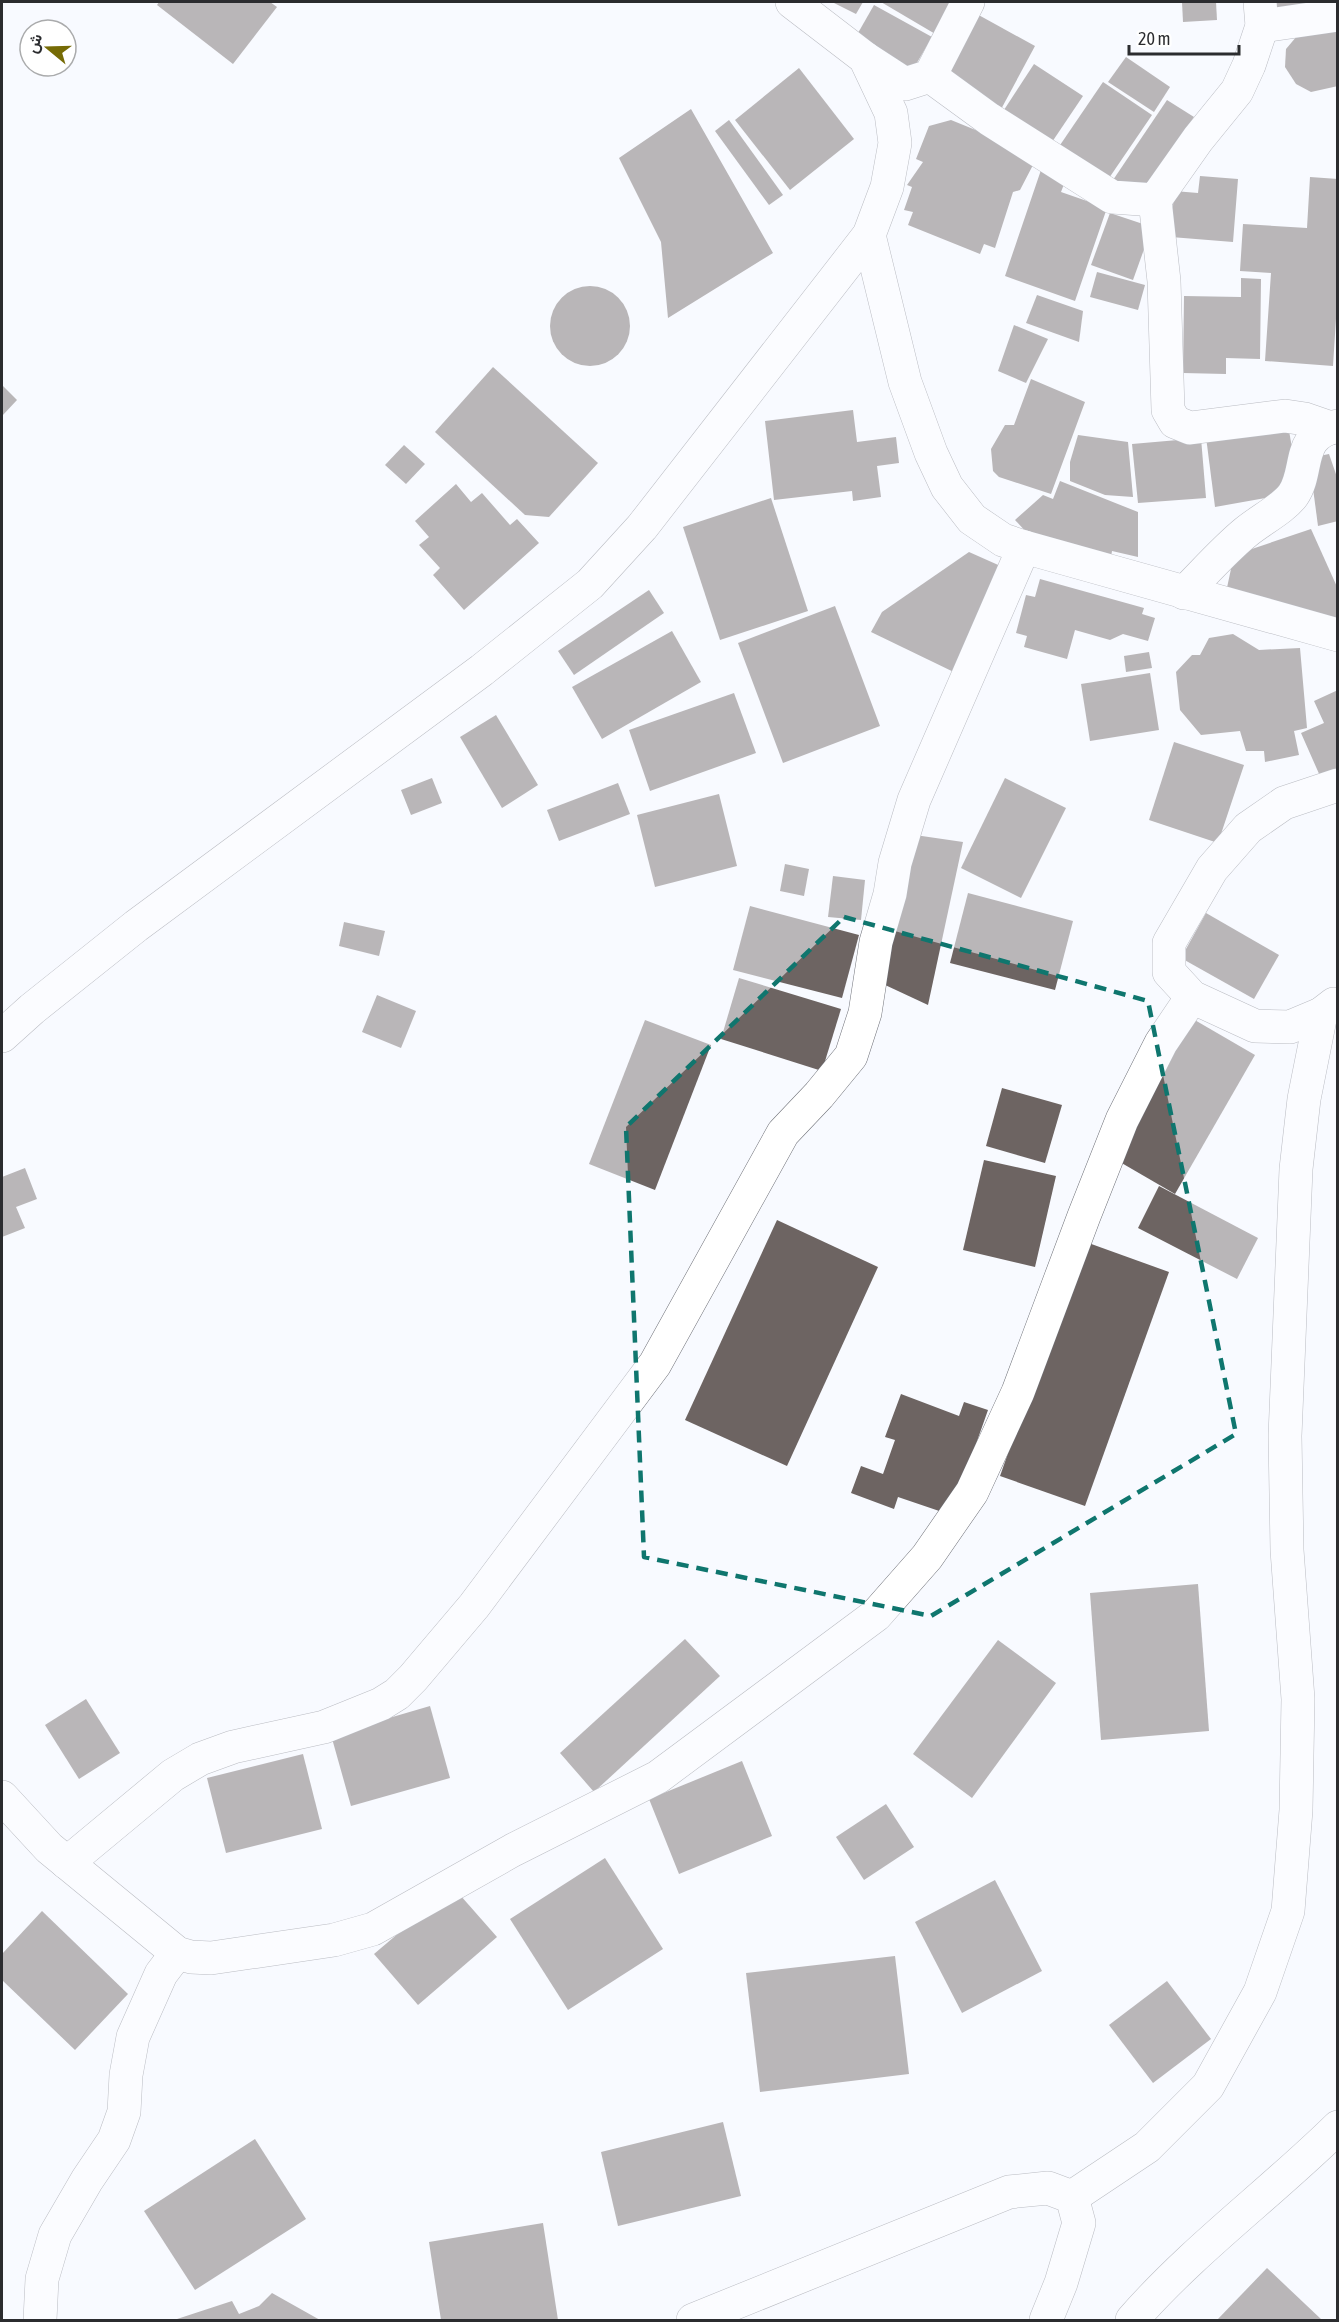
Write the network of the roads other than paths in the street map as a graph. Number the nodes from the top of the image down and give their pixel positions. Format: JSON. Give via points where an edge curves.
{"nodes":[{"id":1,"x":792,"y":2,"type":"edge"},
{"id":2,"x":969,"y":2,"type":"edge"},
{"id":3,"x":1261,"y":14,"type":"edge"},
{"id":4,"x":1338,"y":15,"type":"edge"},
{"id":5,"x":865,"y":58,"type":"junction"},
{"id":6,"x":930,"y":76,"type":"junction"},
{"id":7,"x":1155,"y":200,"type":"junction"},
{"id":8,"x":869,"y":236,"type":"junction"},
{"id":9,"x":1334,"y":427,"type":"edge"},
{"id":10,"x":1024,"y":546,"type":"junction"},
{"id":11,"x":1184,"y":593,"type":"junction"},
{"id":12,"x":1338,"y":636,"type":"edge"},
{"id":13,"x":1338,"y":785,"type":"edge"},
{"id":14,"x":1192,"y":997,"type":"junction"},
{"id":15,"x":1329,"y":1008,"type":"edge"},
{"id":16,"x":2,"y":1036,"type":"edge"},
{"id":17,"x":2,"y":1797,"type":"edge"},
{"id":18,"x":67,"y":1863,"type":"junction"},
{"id":19,"x":177,"y":1953,"type":"junction"},
{"id":20,"x":1338,"y":2127,"type":"edge"},
{"id":21,"x":1072,"y":2197,"type":"junction"},
{"id":22,"x":40,"y":2320,"type":"edge"},
{"id":23,"x":693,"y":2320,"type":"edge"},
{"id":24,"x":1046,"y":2320,"type":"edge"},
{"id":25,"x":1132,"y":2320,"type":"edge"}],
"edges":[{"from":1,"to":5,"type":"street"},
{"from":2,"to":6,"type":"street"},
{"from":3,"to":4,"type":"street"},
{"from":3,"to":7,"type":"street","via":[[1249,65],[1237,90]]},
{"from":5,"to":6,"type":"street","via":[[905,84]]},
{"from":5,"to":8,"type":"street","via":[[891,113],[895,143],[887,187]]},
{"from":6,"to":7,"type":"street","via":[[989,119],[1112,197]]},
{"from":7,"to":9,"type":"street","via":[[1164,281],[1168,410],[1175,422],[1190,428],[1285,416]]},
{"from":8,"to":10,"type":"street","via":[[905,382],[947,487],[972,519],[1003,540]]},
{"from":8,"to":16,"type":"street","via":[[642,527],[590,584],[482,670],[136,926]]},
{"from":9,"to":11,"type":"street","via":[[1312,440],[1293,495],[1243,534]]},
{"from":10,"to":11,"type":"street"},
{"from":10,"to":18,"type":"street","via":[[914,800],[895,862],[876,942],[865,1013],[851,1056],[783,1133],[655,1364],[474,1606],[397,1694],[324,1727],[233,1747],[200,1759],[173,1775]]},
{"from":11,"to":12,"type":"street"},
{"from":13,"to":14,"type":"street","via":[[1284,803],[1248,828],[1212,869],[1169,943],[1169,972]]},
{"from":14,"to":15,"type":"street","via":[[1255,1026],[1290,1027]]},
{"from":14,"to":19,"type":"street","via":[[1161,1043],[1122,1120],[1018,1392],[972,1491],[927,1557],[876,1615],[658,1777],[513,1850],[373,1929],[334,1940],[211,1958]]},
{"from":15,"to":21,"type":"street","via":[[1304,1099],[1296,1169],[1286,1436],[1287,1550],[1298,1700],[1296,1810],[1288,1911],[1260,1992],[1208,2086],[1147,2147]]},
{"from":17,"to":18,"type":"street"},
{"from":18,"to":19,"type":"street"},
{"from":19,"to":22,"type":"street","via":[[161,1974],[133,2037],[124,2112],[114,2140],[55,2235],[42,2279]]},
{"from":20,"to":25,"type":"street","via":[[1219,2233]]},
{"from":21,"to":23,"type":"street","via":[[1048,2188],[1009,2192]]},
{"from":21,"to":24,"type":"street","via":[[1079,2223]]}]}
